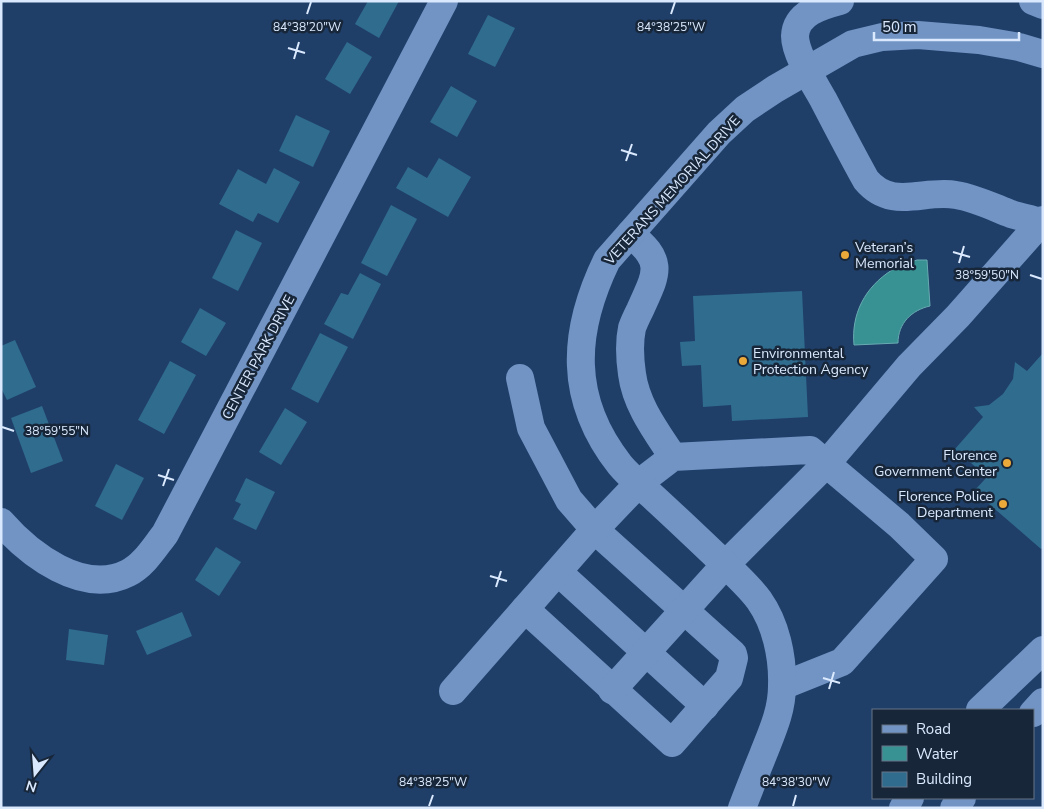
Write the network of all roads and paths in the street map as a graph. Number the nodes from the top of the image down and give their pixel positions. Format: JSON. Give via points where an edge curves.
{"nodes":[{"id":1,"x":444,"y":1,"type":"edge"},
{"id":2,"x":840,"y":1,"type":"edge"},
{"id":3,"x":1033,"y":1,"type":"edge"},
{"id":4,"x":1043,"y":5,"type":"edge"},
{"id":5,"x":1043,"y":54,"type":"edge"},
{"id":6,"x":807,"y":70,"type":"junction"},
{"id":7,"x":1042,"y":221,"type":"edge"},
{"id":8,"x":630,"y":234,"type":"junction"},
{"id":9,"x":520,"y":378,"type":"dead end"},
{"id":10,"x":672,"y":457,"type":"junction"},
{"id":11,"x":827,"y":463,"type":"junction"},
{"id":12,"x":639,"y":483,"type":"junction"},
{"id":13,"x":1,"y":522,"type":"edge"},
{"id":14,"x":595,"y":529,"type":"junction"},
{"id":15,"x":725,"y":565,"type":"junction"},
{"id":16,"x":558,"y":572,"type":"junction"},
{"id":17,"x":525,"y":609,"type":"junction"},
{"id":18,"x":684,"y":610,"type":"junction"},
{"id":19,"x":1043,"y":650,"type":"edge"},
{"id":20,"x":647,"y":652,"type":"junction"},
{"id":21,"x":782,"y":686,"type":"junction"},
{"id":22,"x":612,"y":690,"type":"junction"},
{"id":23,"x":453,"y":691,"type":"dead end"},
{"id":24,"x":1043,"y":702,"type":"edge"},
{"id":25,"x":705,"y":706,"type":"junction"},
{"id":26,"x":981,"y":709,"type":"edge"},
{"id":27,"x":1034,"y":712,"type":"edge"},
{"id":28,"x":742,"y":808,"type":"edge"}],
"edges":[{"from":1,"to":13,"type":"street","name":"CENTER PARK DRIVE","via":[[165,534],[148,557],[122,576],[80,577],[40,558],[20,543]]},
{"from":2,"to":6,"type":"street","via":[[818,6],[801,19],[795,35]]},
{"from":3,"to":4,"type":"street"},
{"from":5,"to":6,"type":"street","name":"VETERANS MEMORIAL DRIVE","via":[[979,40],[918,35],[882,37],[853,44]]},
{"from":6,"to":7,"type":"street","via":[[866,180],[874,189],[886,195],[907,197],[956,194],[1013,215]]},
{"from":6,"to":8,"type":"street","name":"VETERANS MEMORIAL DRIVE","via":[[745,109],[719,133]]},
{"from":7,"to":11,"type":"street","via":[[958,316],[908,366]]},
{"from":8,"to":10,"type":"street","via":[[652,254],[655,270],[632,328],[632,376],[636,394]]},
{"from":8,"to":12,"type":"street","name":"VETERANS MEMORIAL DRIVE","via":[[607,260],[597,280],[585,318],[580,357],[583,389],[594,422],[621,466]]},
{"from":9,"to":14,"type":"street","via":[[531,428],[540,448],[569,500]]},
{"from":10,"to":11,"type":"street","via":[[810,450]]},
{"from":10,"to":12,"type":"street"},
{"from":11,"to":15,"type":"street"},
{"from":11,"to":21,"type":"street","via":[[934,559],[842,662]]},
{"from":12,"to":14,"type":"street"},
{"from":12,"to":15,"type":"street","name":"VETERANS MEMORIAL DRIVE"},
{"from":14,"to":16,"type":"street"},
{"from":14,"to":18,"type":"street"},
{"from":15,"to":18,"type":"street"},
{"from":15,"to":21,"type":"street","name":"VETERANS MEMORIAL DRIVE","via":[[759,600],[771,623],[781,656]]},
{"from":16,"to":17,"type":"street"},
{"from":16,"to":20,"type":"street"},
{"from":17,"to":22,"type":"street"},
{"from":17,"to":23,"type":"street"},
{"from":18,"to":20,"type":"street"},
{"from":18,"to":25,"type":"street","via":[[734,658],[729,678]]},
{"from":19,"to":26,"type":"street"},
{"from":20,"to":22,"type":"street"},
{"from":20,"to":25,"type":"street"},
{"from":21,"to":28,"type":"street","name":"VETERANS MEMORIAL DRIVE","via":[[776,725]]},
{"from":22,"to":25,"type":"street","via":[[672,743]]},
{"from":24,"to":27,"type":"street"}]}
